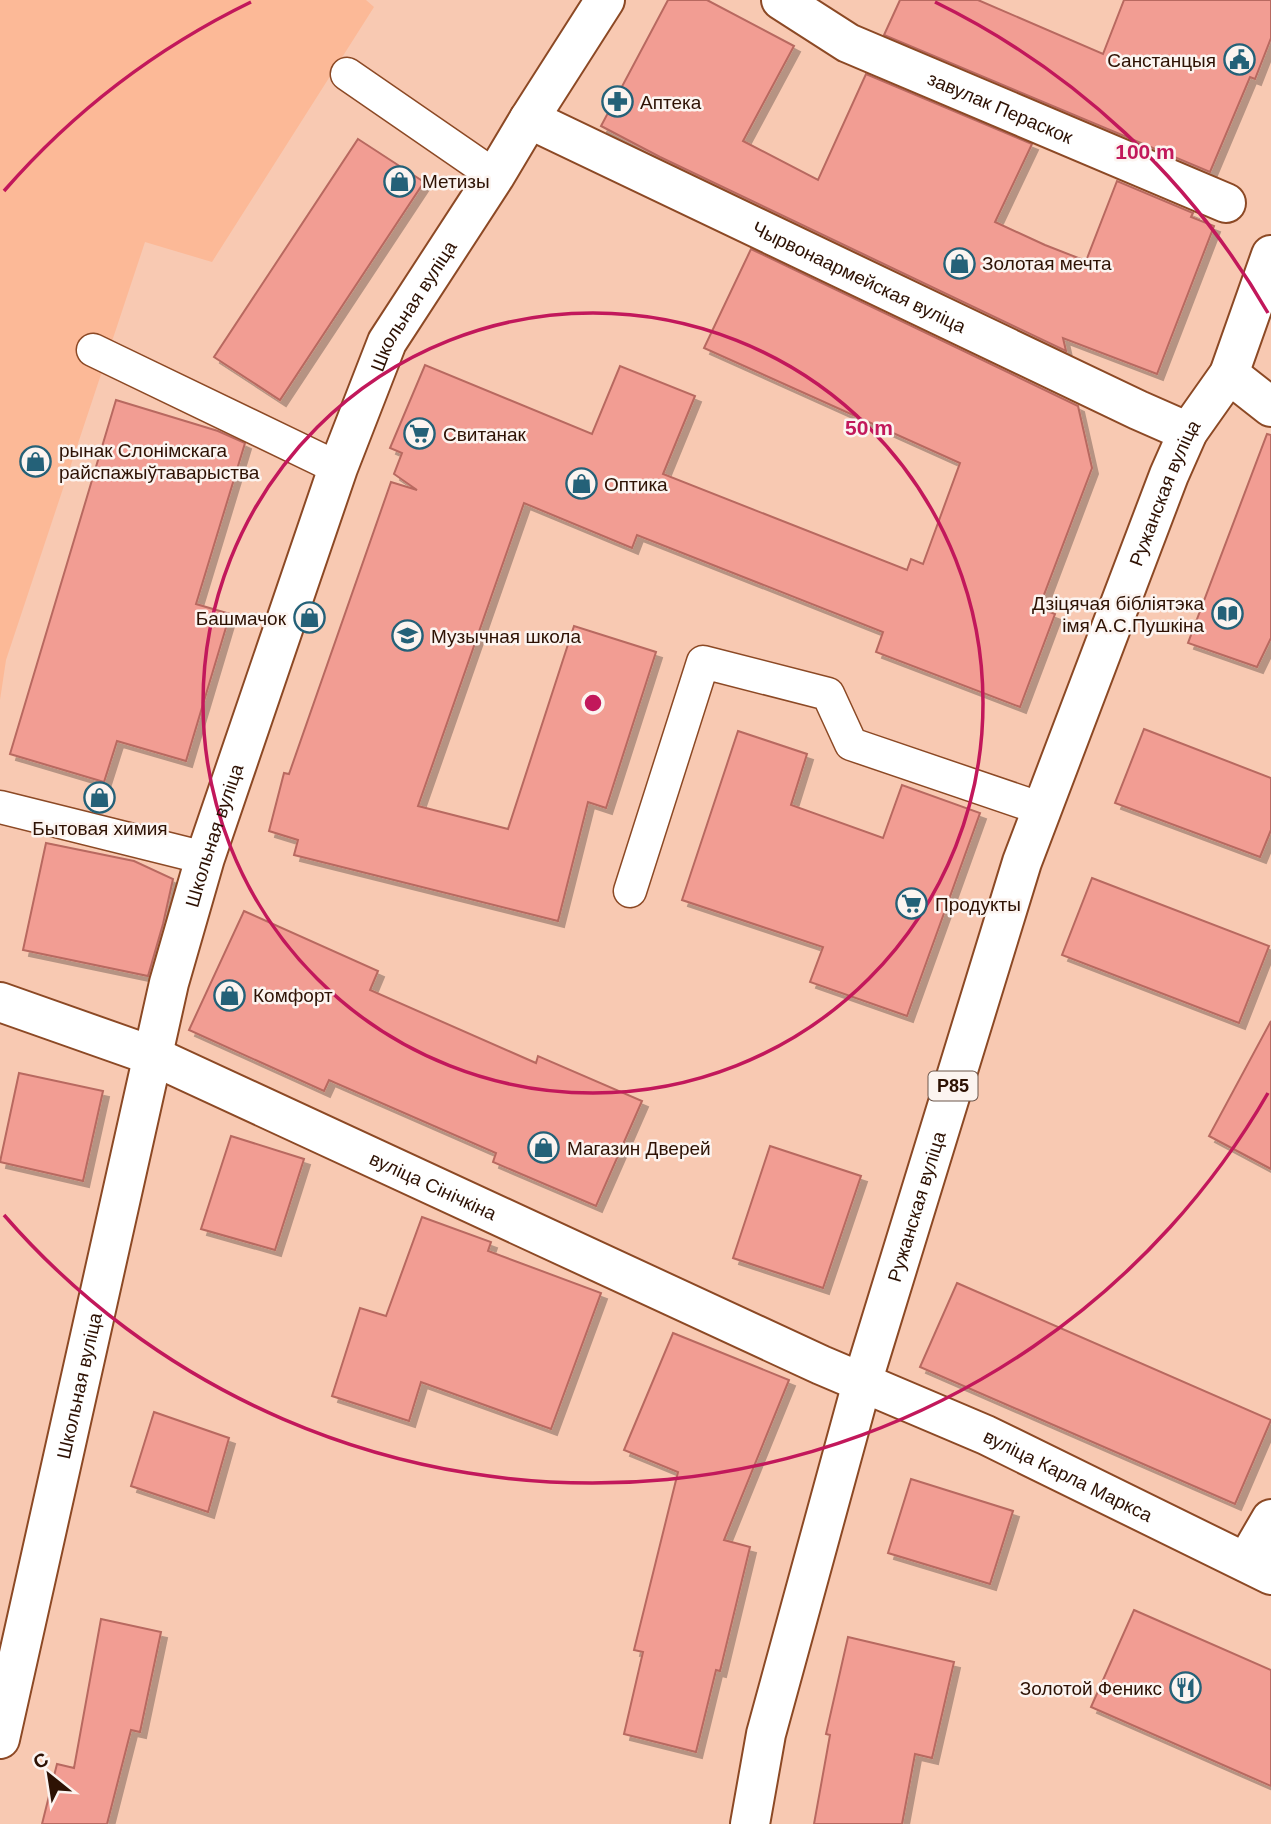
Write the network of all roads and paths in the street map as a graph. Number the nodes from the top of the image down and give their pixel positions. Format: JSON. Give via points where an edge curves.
{"nodes":[{"id":1,"x":605,"y":0,"type":"edge"},
{"id":2,"x":781,"y":0,"type":"edge"},
{"id":3,"x":347,"y":74,"type":"dead end"},
{"id":4,"x":529,"y":119,"type":"junction"},
{"id":5,"x":495,"y":176,"type":"junction"},
{"id":6,"x":1226,"y":203,"type":"dead end"},
{"id":7,"x":1271,"y":255,"type":"edge"},
{"id":8,"x":93,"y":350,"type":"dead end"},
{"id":9,"x":1229,"y":374,"type":"junction"},
{"id":10,"x":1271,"y":407,"type":"edge"},
{"id":11,"x":1188,"y":432,"type":"junction"},
{"id":12,"x":338,"y":468,"type":"junction"},
{"id":13,"x":0,"y":807,"type":"edge"},
{"id":14,"x":1042,"y":809,"type":"junction"},
{"id":15,"x":205,"y":858,"type":"junction"},
{"id":16,"x":630,"y":891,"type":"dead end"},
{"id":17,"x":0,"y":1002,"type":"edge"},
{"id":18,"x":153,"y":1056,"type":"junction"},
{"id":19,"x":862,"y":1383,"type":"junction"},
{"id":20,"x":1271,"y":1519,"type":"edge"},
{"id":21,"x":1258,"y":1569,"type":"edge"},
{"id":22,"x":0,"y":1740,"type":"edge"},
{"id":23,"x":750,"y":1824,"type":"edge"}],
"edges":[{"from":1,"to":4,"type":"street","name":"Школьная вуліца"},
{"from":2,"to":6,"type":"street","name":"завулак Пераскок","via":[[848,43]]},
{"from":3,"to":5,"type":"lane"},
{"from":4,"to":5,"type":"street","name":"Школьная вуліца"},
{"from":4,"to":11,"type":"street","name":"Чырвонаармейская вуліца"},
{"from":5,"to":12,"type":"street","name":"Школьная вуліца","via":[[387,342]]},
{"from":7,"to":9,"type":"street","number":"Р85"},
{"from":8,"to":12,"type":"lane"},
{"from":9,"to":10,"type":"street"},
{"from":9,"to":11,"type":"street","name":"Ружанская вуліца","number":"Р85"},
{"from":11,"to":14,"type":"street","name":"Ружанская вуліца","number":"Р85"},
{"from":12,"to":15,"type":"street","name":"Школьная вуліца"},
{"from":13,"to":15,"type":"lane"},
{"from":14,"to":16,"type":"lane","via":[[851,744],[828,694],[703,662]]},
{"from":14,"to":19,"type":"street","name":"Ружанская вуліца","number":"Р85"},
{"from":15,"to":18,"type":"street","name":"Школьная вуліца"},
{"from":17,"to":18,"type":"street","name":"вуліца Сінічкіна"},
{"from":18,"to":19,"type":"street","name":"вуліца Сінічкіна"},
{"from":18,"to":22,"type":"street","name":"Школьная вуліца"},
{"from":19,"to":21,"type":"street","name":"вуліца Карла Маркса","via":[[986,1435]]},
{"from":19,"to":23,"type":"street","name":"Ружанская вуліца","number":"Р85","via":[[766,1734]]},
{"from":20,"to":21,"type":"street"}]}
